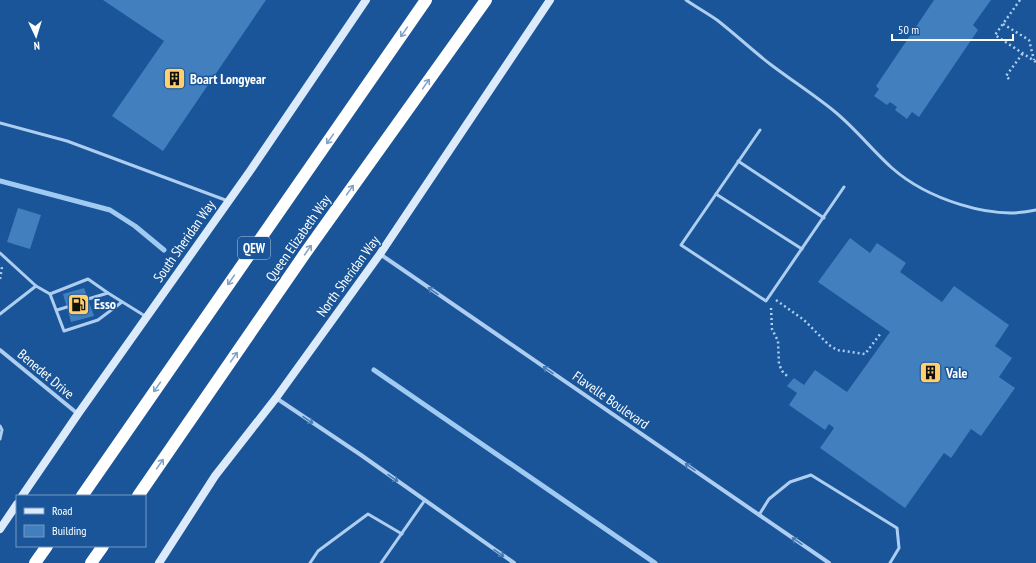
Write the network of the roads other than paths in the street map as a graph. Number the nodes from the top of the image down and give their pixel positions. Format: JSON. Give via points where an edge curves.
{"nodes":[{"id":1,"x":366,"y":0,"type":"edge"},
{"id":2,"x":426,"y":0,"type":"edge"},
{"id":3,"x":486,"y":0,"type":"edge"},
{"id":4,"x":550,"y":0,"type":"edge"},
{"id":5,"x":686,"y":0,"type":"edge"},
{"id":6,"x":0,"y":123,"type":"edge"},
{"id":7,"x":760,"y":130,"type":"dead end"},
{"id":8,"x":738,"y":161,"type":"junction"},
{"id":9,"x":844,"y":187,"type":"dead end"},
{"id":10,"x":716,"y":194,"type":"junction"},
{"id":11,"x":228,"y":201,"type":"junction"},
{"id":12,"x":1036,"y":210,"type":"edge"},
{"id":13,"x":824,"y":218,"type":"junction"},
{"id":14,"x":802,"y":249,"type":"junction"},
{"id":15,"x":0,"y":253,"type":"edge"},
{"id":16,"x":380,"y":254,"type":"junction"},
{"id":17,"x":36,"y":286,"type":"junction"},
{"id":18,"x":108,"y":293,"type":"junction"},
{"id":19,"x":50,"y":294,"type":"junction"},
{"id":20,"x":88,"y":300,"type":"dead end"},
{"id":21,"x":122,"y":302,"type":"junction"},
{"id":22,"x":67,"y":307,"type":"dead end"},
{"id":23,"x":56,"y":310,"type":"junction"},
{"id":24,"x":0,"y":314,"type":"edge"},
{"id":25,"x":147,"y":317,"type":"junction"},
{"id":26,"x":0,"y":350,"type":"edge"},
{"id":27,"x":276,"y":398,"type":"junction"},
{"id":28,"x":78,"y":414,"type":"junction"},
{"id":29,"x":0,"y":426,"type":"edge"},
{"id":30,"x":0,"y":439,"type":"edge"},
{"id":31,"x":23,"y":495,"type":"edge"},
{"id":32,"x":83,"y":495,"type":"edge"},
{"id":33,"x":139,"y":495,"type":"edge"},
{"id":34,"x":425,"y":500,"type":"junction"},
{"id":35,"x":16,"y":505,"type":"edge"},
{"id":36,"x":758,"y":514,"type":"junction"},
{"id":37,"x":0,"y":529,"type":"edge"},
{"id":38,"x":402,"y":534,"type":"junction"},
{"id":39,"x":46,"y":547,"type":"edge"},
{"id":40,"x":102,"y":547,"type":"edge"},
{"id":41,"x":35,"y":563,"type":"edge"},
{"id":42,"x":91,"y":563,"type":"edge"},
{"id":43,"x":159,"y":563,"type":"edge"},
{"id":44,"x":310,"y":563,"type":"edge"},
{"id":45,"x":381,"y":563,"type":"edge"},
{"id":46,"x":514,"y":563,"type":"edge"},
{"id":47,"x":829,"y":563,"type":"edge"},
{"id":48,"x":890,"y":563,"type":"edge"}],
"edges":[{"from":1,"to":11,"type":"street","name":"South Sheridan Way"},
{"from":2,"to":32,"type":"highway","number":"QEW","one_way":true},
{"from":33,"to":3,"type":"highway","name":"Queen Elizabeth Way","one_way":true,"via":[[306,252]]},
{"from":4,"to":16,"type":"street","name":"North Sheridan Way"},
{"from":5,"to":12,"type":"lane","via":[[717,20],[834,112],[911,182],[935,195],[989,211],[1014,213]]},
{"from":6,"to":11,"type":"lane","via":[[67,142]]},
{"from":7,"to":8,"type":"lane"},
{"from":8,"to":10,"type":"lane"},
{"from":8,"to":13,"type":"lane"},
{"from":9,"to":13,"type":"lane"},
{"from":10,"to":14,"type":"lane"},
{"from":10,"to":14,"type":"lane","via":[[681,245],[766,301]]},
{"from":11,"to":25,"type":"street","name":"South Sheridan Way"},
{"from":13,"to":14,"type":"lane"},
{"from":15,"to":17,"type":"lane"},
{"from":16,"to":27,"type":"street","name":"North Sheridan Way"},
{"from":36,"to":16,"type":"street","name":"Flavelle Boulevard","one_way":true},
{"from":17,"to":19,"type":"lane"},
{"from":17,"to":24,"type":"lane"},
{"from":18,"to":19,"type":"lane","via":[[88,279]]},
{"from":18,"to":20,"type":"lane"},
{"from":18,"to":21,"type":"lane"},
{"from":19,"to":23,"type":"lane"},
{"from":21,"to":23,"type":"lane","via":[[98,320],[64,331]]},
{"from":21,"to":25,"type":"lane"},
{"from":22,"to":23,"type":"lane"},
{"from":25,"to":28,"type":"street","name":"South Sheridan Way"},
{"from":26,"to":28,"type":"street","name":"Benedet Drive"},
{"from":27,"to":34,"type":"street","one_way":true},
{"from":27,"to":43,"type":"street","name":"North Sheridan Way","via":[[215,476]]},
{"from":28,"to":31,"type":"street","name":"South Sheridan Way"},
{"from":29,"to":30,"type":"lane"},
{"from":34,"to":38,"type":"lane"},
{"from":34,"to":46,"type":"street","one_way":true},
{"from":35,"to":37,"type":"street"},
{"from":47,"to":36,"type":"street","name":"Flavelle Boulevard","one_way":true},
{"from":36,"to":48,"type":"lane","via":[[769,499],[790,482],[811,475],[898,528],[899,548]]},
{"from":38,"to":44,"type":"lane","via":[[368,514],[318,551]]},
{"from":38,"to":45,"type":"lane"},
{"from":39,"to":41,"type":"highway"},
{"from":40,"to":42,"type":"highway"}]}
